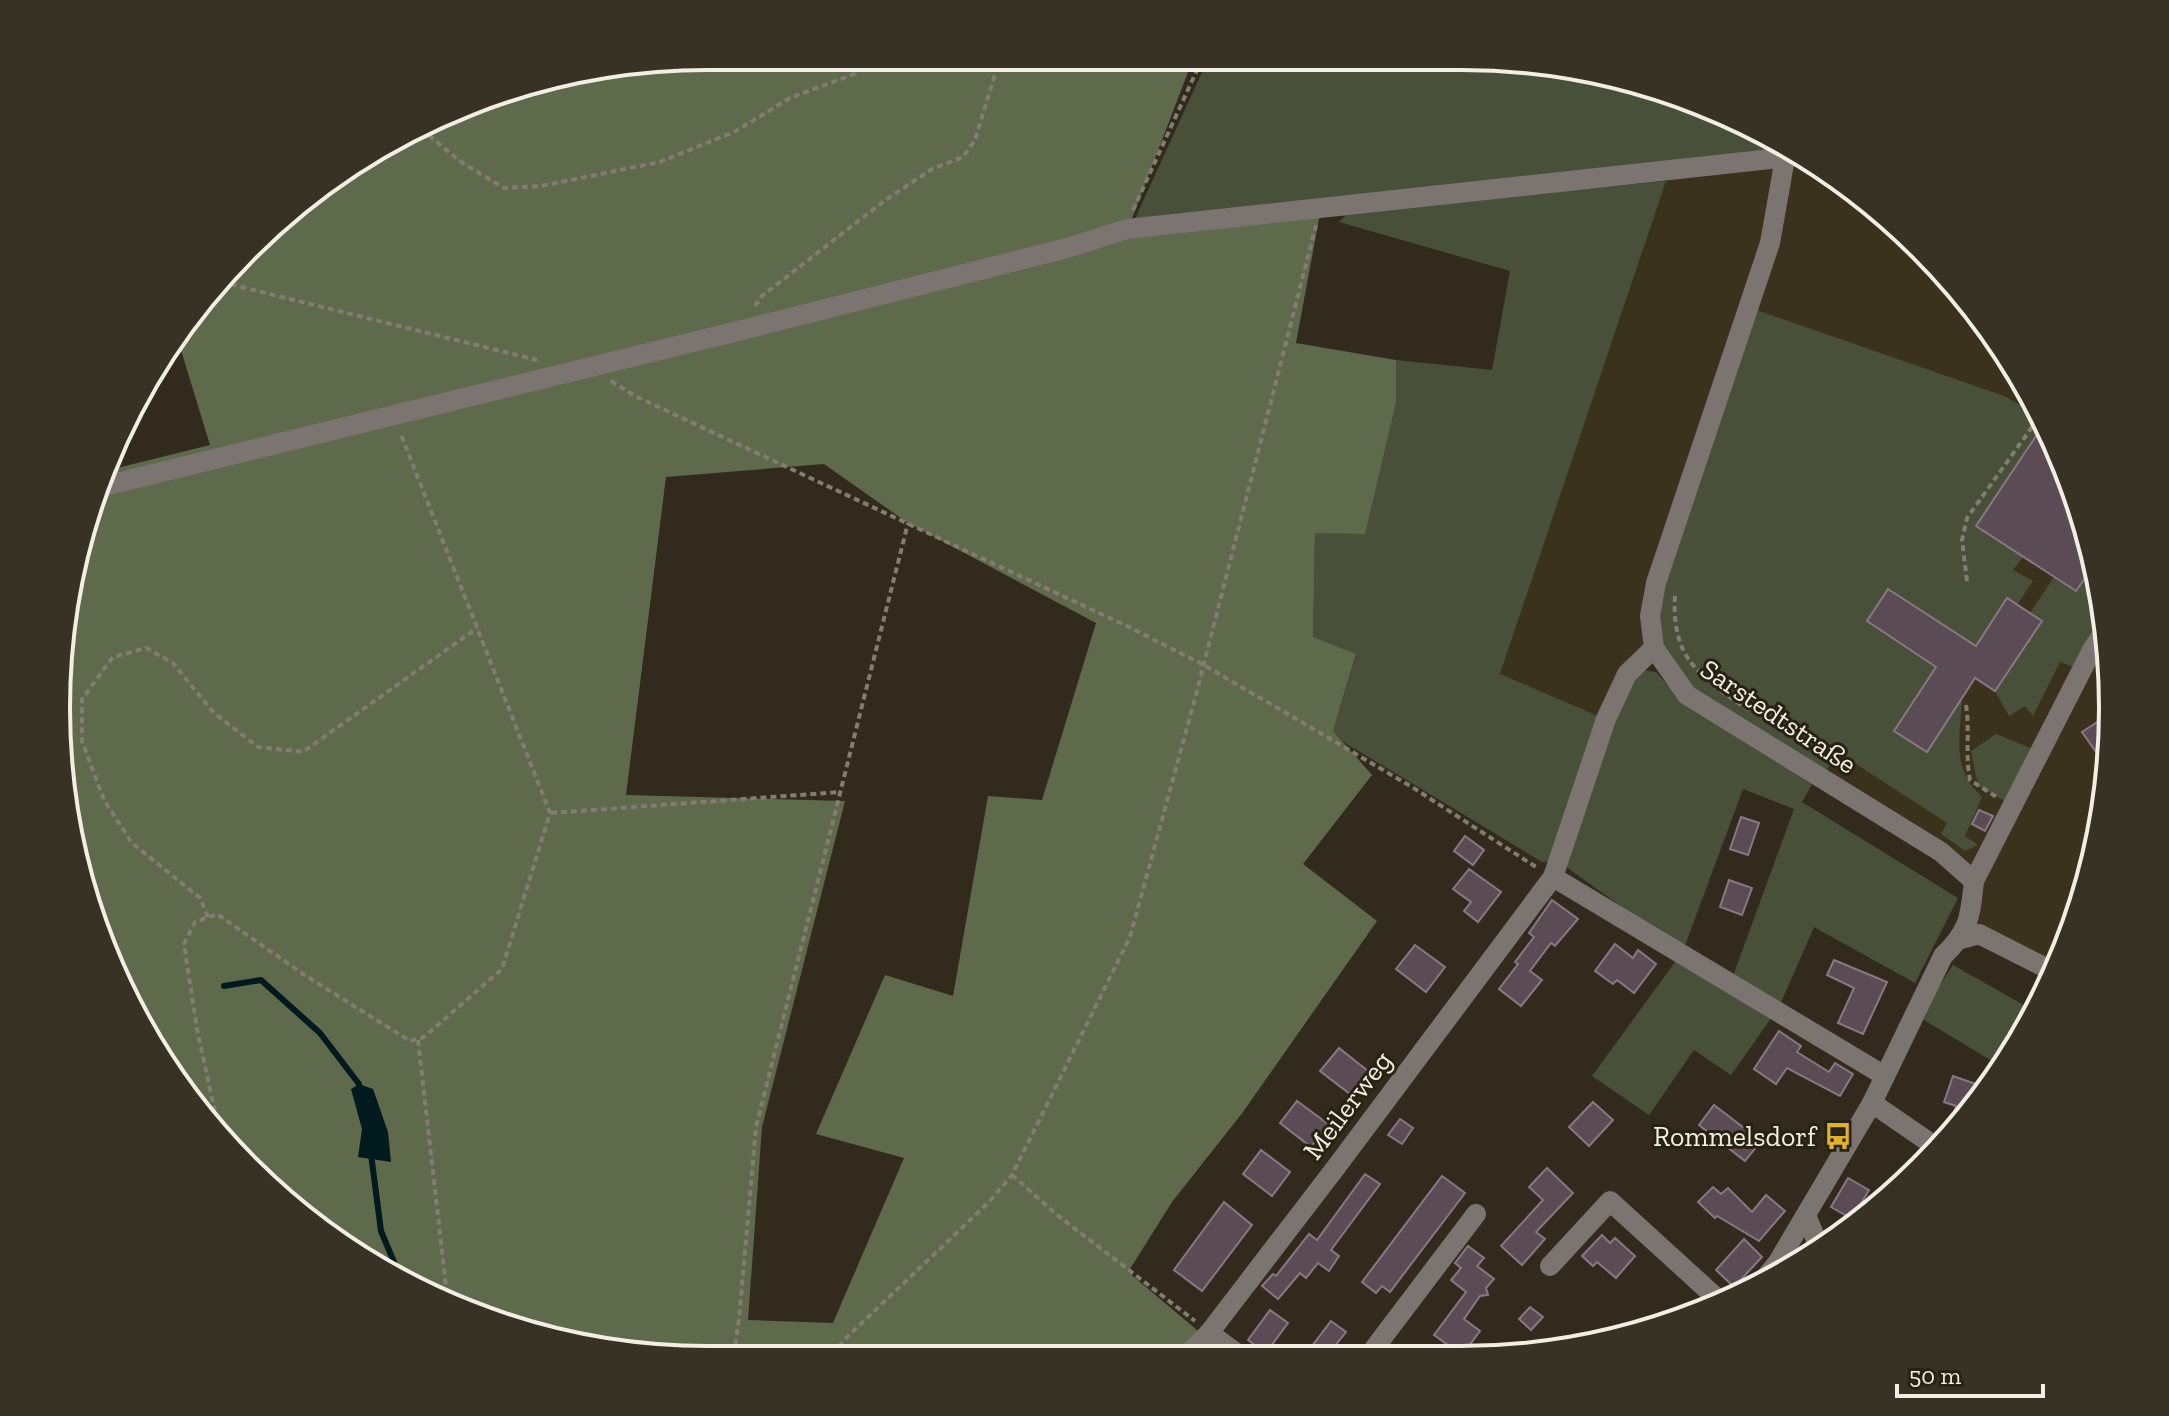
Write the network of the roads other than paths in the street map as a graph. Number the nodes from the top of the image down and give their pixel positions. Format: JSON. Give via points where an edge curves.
{"nodes":[{"id":1,"x":1784,"y":158,"type":"edge"},
{"id":2,"x":1791,"y":162,"type":"edge"},
{"id":3,"x":111,"y":484,"type":"edge"},
{"id":4,"x":2096,"y":644,"type":"edge"},
{"id":5,"x":1654,"y":648,"type":"junction"},
{"id":6,"x":2092,"y":650,"type":"junction"},
{"id":7,"x":2097,"y":653,"type":"edge"},
{"id":8,"x":1553,"y":877,"type":"junction"},
{"id":9,"x":1974,"y":881,"type":"junction"},
{"id":10,"x":1961,"y":939,"type":"junction"},
{"id":11,"x":2043,"y":967,"type":"edge"},
{"id":12,"x":1885,"y":1076,"type":"junction"},
{"id":13,"x":1872,"y":1103,"type":"junction"},
{"id":14,"x":1929,"y":1142,"type":"edge"},
{"id":15,"x":1476,"y":1214,"type":"dead end"},
{"id":16,"x":1806,"y":1215,"type":"junction"},
{"id":17,"x":1815,"y":1238,"type":"edge"},
{"id":18,"x":1778,"y":1262,"type":"edge"},
{"id":19,"x":1550,"y":1266,"type":"dead end"},
{"id":20,"x":1712,"y":1294,"type":"edge"},
{"id":21,"x":1209,"y":1333,"type":"junction"},
{"id":22,"x":1196,"y":1346,"type":"edge"},
{"id":23,"x":1227,"y":1346,"type":"edge"},
{"id":24,"x":1376,"y":1346,"type":"edge"}],
"edges":[{"from":1,"to":3,"type":"street","via":[[1124,230]]},
{"from":2,"to":5,"type":"street","via":[[1770,243],[1656,583],[1650,616]]},
{"from":4,"to":6,"type":"street"},
{"from":5,"to":8,"type":"street","name":"Meilerweg","via":[[1627,674],[1606,719]]},
{"from":5,"to":9,"type":"street","name":"Sarstedtstraße","via":[[1687,695],[1941,852]]},
{"from":6,"to":7,"type":"street"},
{"from":6,"to":9,"type":"street"},
{"from":8,"to":12,"type":"street"},
{"from":8,"to":21,"type":"street","name":"Meilerweg"},
{"from":9,"to":10,"type":"street"},
{"from":10,"to":11,"type":"street","via":[[1979,934]]},
{"from":10,"to":12,"type":"street","via":[[1943,956]]},
{"from":12,"to":13,"type":"street"},
{"from":13,"to":14,"type":"street"},
{"from":13,"to":16,"type":"street"},
{"from":15,"to":24,"type":"street"},
{"from":16,"to":17,"type":"street"},
{"from":16,"to":18,"type":"street"},
{"from":19,"to":20,"type":"street","via":[[1610,1201]]},
{"from":21,"to":22,"type":"street","name":"Meilerweg"},
{"from":21,"to":23,"type":"street"}]}
